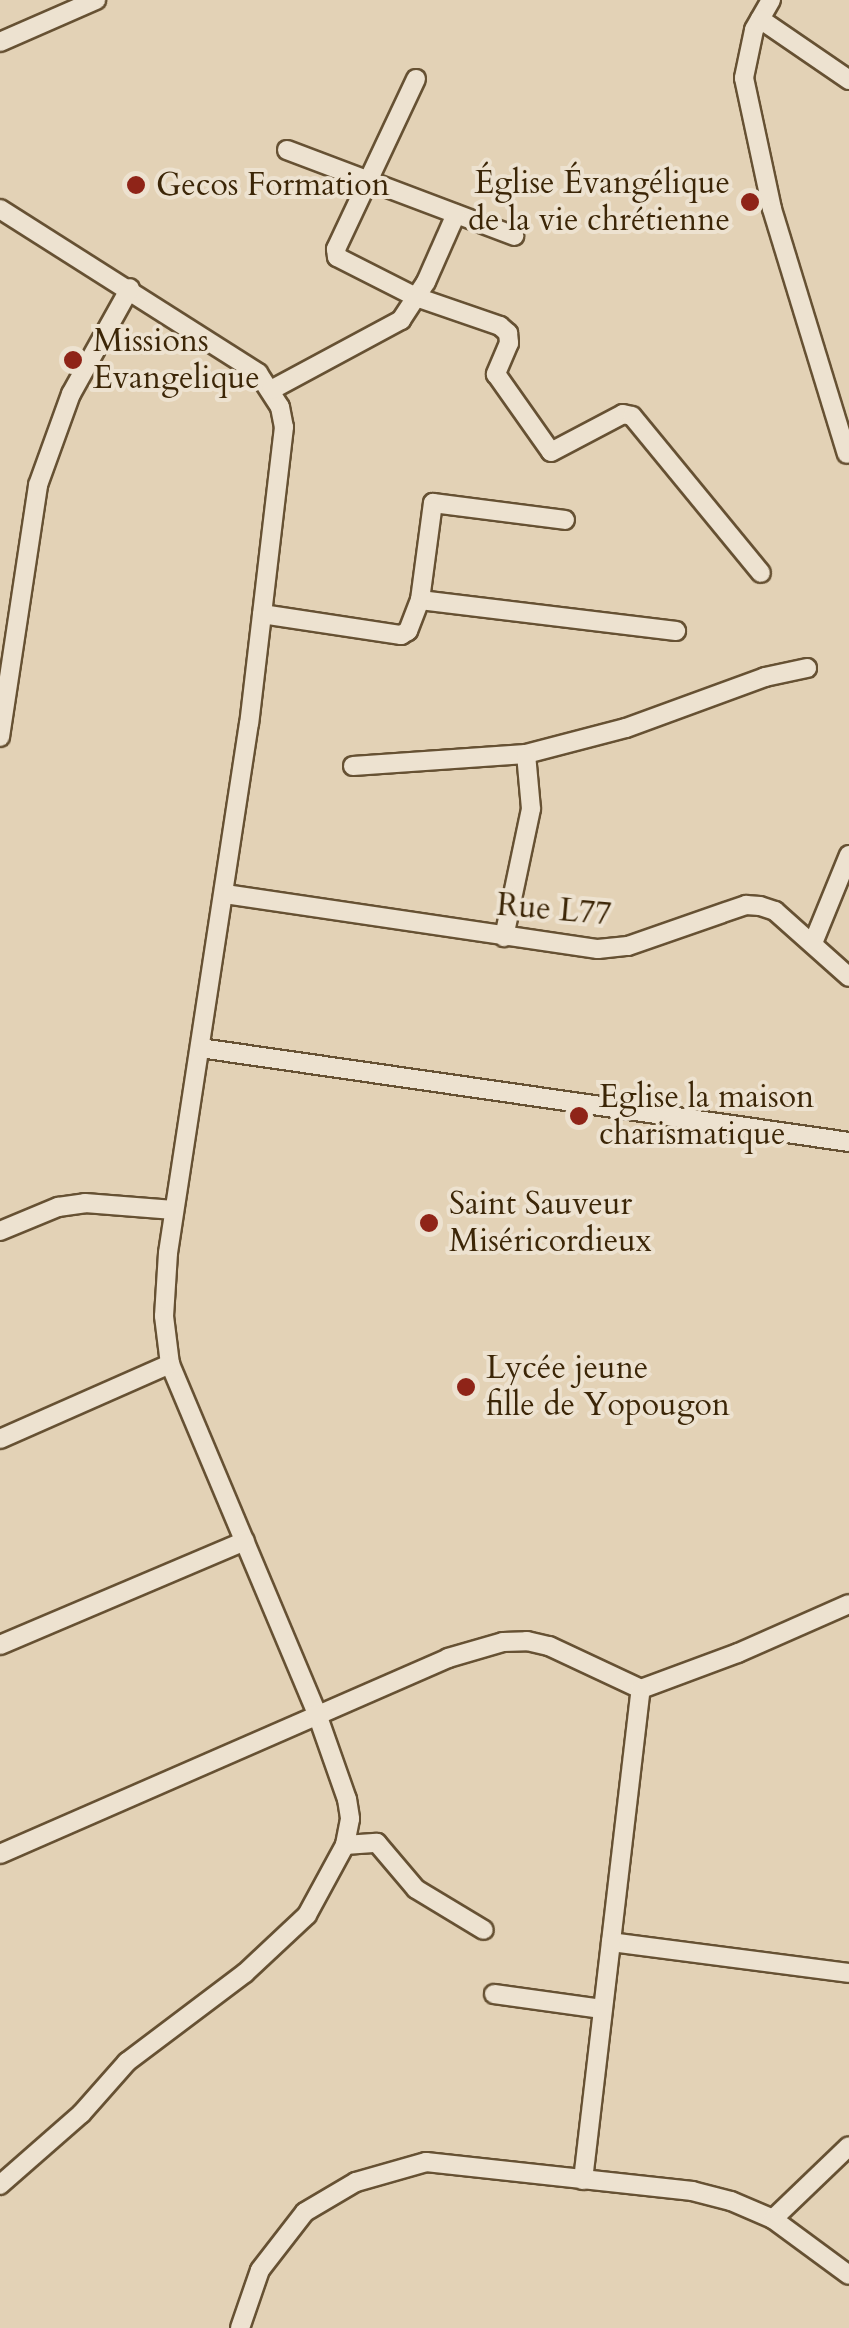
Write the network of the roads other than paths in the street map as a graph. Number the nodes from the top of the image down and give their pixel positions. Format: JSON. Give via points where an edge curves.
{"nodes":[{"id":1,"x":96,"y":0,"type":"edge"},
{"id":2,"x":771,"y":0,"type":"edge"},
{"id":3,"x":760,"y":19,"type":"junction"},
{"id":4,"x":0,"y":42,"type":"edge"},
{"id":5,"x":416,"y":79,"type":"dead end"},
{"id":6,"x":849,"y":80,"type":"edge"},
{"id":7,"x":287,"y":150,"type":"dead end"},
{"id":8,"x":370,"y":180,"type":"junction"},
{"id":9,"x":0,"y":208,"type":"edge"},
{"id":10,"x":456,"y":214,"type":"junction"},
{"id":11,"x":514,"y":236,"type":"dead end"},
{"id":12,"x":130,"y":288,"type":"junction"},
{"id":13,"x":416,"y":297,"type":"junction"},
{"id":14,"x":272,"y":390,"type":"junction"},
{"id":15,"x":847,"y":454,"type":"edge"},
{"id":16,"x":564,"y":520,"type":"dead end"},
{"id":17,"x":761,"y":573,"type":"dead end"},
{"id":18,"x":420,"y":600,"type":"junction"},
{"id":19,"x":262,"y":614,"type":"junction"},
{"id":20,"x":676,"y":631,"type":"dead end"},
{"id":21,"x":807,"y":668,"type":"dead end"},
{"id":22,"x":0,"y":737,"type":"edge"},
{"id":23,"x":526,"y":754,"type":"junction"},
{"id":24,"x":352,"y":766,"type":"dead end"},
{"id":25,"x":849,"y":855,"type":"edge"},
{"id":26,"x":225,"y":894,"type":"junction"},
{"id":27,"x":504,"y":937,"type":"junction"},
{"id":28,"x":812,"y":942,"type":"junction"},
{"id":29,"x":849,"y":977,"type":"edge"},
{"id":30,"x":200,"y":1048,"type":"junction"},
{"id":31,"x":849,"y":1142,"type":"edge"},
{"id":32,"x":174,"y":1210,"type":"junction"},
{"id":33,"x":0,"y":1230,"type":"edge"},
{"id":34,"x":170,"y":1364,"type":"junction"},
{"id":35,"x":0,"y":1439,"type":"edge"},
{"id":36,"x":245,"y":1541,"type":"junction"},
{"id":37,"x":849,"y":1604,"type":"edge"},
{"id":38,"x":0,"y":1645,"type":"edge"},
{"id":39,"x":641,"y":1689,"type":"junction"},
{"id":40,"x":317,"y":1714,"type":"junction"},
{"id":41,"x":345,"y":1845,"type":"junction"},
{"id":42,"x":0,"y":1854,"type":"edge"},
{"id":43,"x":484,"y":1930,"type":"dead end"},
{"id":44,"x":611,"y":1942,"type":"junction"},
{"id":45,"x":849,"y":1973,"type":"edge"},
{"id":46,"x":494,"y":1994,"type":"dead end"},
{"id":47,"x":602,"y":2009,"type":"junction"},
{"id":48,"x":849,"y":2146,"type":"edge"},
{"id":49,"x":583,"y":2180,"type":"junction"},
{"id":50,"x":0,"y":2184,"type":"edge"},
{"id":51,"x":773,"y":2219,"type":"junction"},
{"id":52,"x":849,"y":2275,"type":"edge"},
{"id":53,"x":240,"y":2328,"type":"edge"}],
"edges":[{"from":1,"to":4,"type":"street"},
{"from":2,"to":3,"type":"street"},
{"from":3,"to":6,"type":"street"},
{"from":3,"to":15,"type":"street","via":[[744,78],[772,208]]},
{"from":5,"to":8,"type":"street"},
{"from":7,"to":8,"type":"street"},
{"from":8,"to":10,"type":"street"},
{"from":8,"to":13,"type":"street","via":[[337,257]]},
{"from":9,"to":12,"type":"street"},
{"from":10,"to":11,"type":"street"},
{"from":10,"to":13,"type":"street"},
{"from":12,"to":14,"type":"street","via":[[258,373]]},
{"from":12,"to":22,"type":"street","via":[[72,394],[38,484]]},
{"from":13,"to":14,"type":"street","via":[[397,323]]},
{"from":13,"to":17,"type":"street","via":[[508,334],[496,374],[551,452],[623,414],[632,416]]},
{"from":14,"to":19,"type":"street","via":[[284,428]]},
{"from":16,"to":18,"type":"street","via":[[433,503]]},
{"from":18,"to":19,"type":"street","via":[[401,635]]},
{"from":18,"to":20,"type":"street"},
{"from":19,"to":26,"type":"street"},
{"from":21,"to":23,"type":"street"},
{"from":23,"to":24,"type":"street"},
{"from":23,"to":27,"type":"street","via":[[530,809]]},
{"from":25,"to":28,"type":"street"},
{"from":26,"to":27,"type":"street","name":"Rue L77"},
{"from":26,"to":30,"type":"street"},
{"from":27,"to":28,"type":"street","name":"Rue L77","via":[[612,948],[746,905],[775,911]]},
{"from":28,"to":29,"type":"street","name":"Rue L77"},
{"from":30,"to":31,"type":"street"},
{"from":30,"to":32,"type":"street"},
{"from":32,"to":33,"type":"street","via":[[84,1203]]},
{"from":32,"to":34,"type":"street","via":[[164,1316]]},
{"from":34,"to":35,"type":"street"},
{"from":34,"to":36,"type":"street"},
{"from":36,"to":38,"type":"street"},
{"from":36,"to":40,"type":"street"},
{"from":37,"to":39,"type":"street"},
{"from":39,"to":40,"type":"street","via":[[549,1646],[503,1642]]},
{"from":39,"to":44,"type":"street"},
{"from":40,"to":41,"type":"street","via":[[348,1799]]},
{"from":40,"to":42,"type":"street"},
{"from":41,"to":43,"type":"street","via":[[377,1844],[416,1889]]},
{"from":41,"to":50,"type":"street","via":[[307,1915],[279,1944],[127,2062]]},
{"from":44,"to":45,"type":"street"},
{"from":44,"to":47,"type":"street"},
{"from":46,"to":47,"type":"street"},
{"from":47,"to":49,"type":"street"},
{"from":48,"to":51,"type":"street"},
{"from":49,"to":51,"type":"street","via":[[692,2192]]},
{"from":49,"to":53,"type":"street","via":[[426,2162],[356,2182],[287,2230],[260,2270]]},
{"from":51,"to":52,"type":"street"}]}
